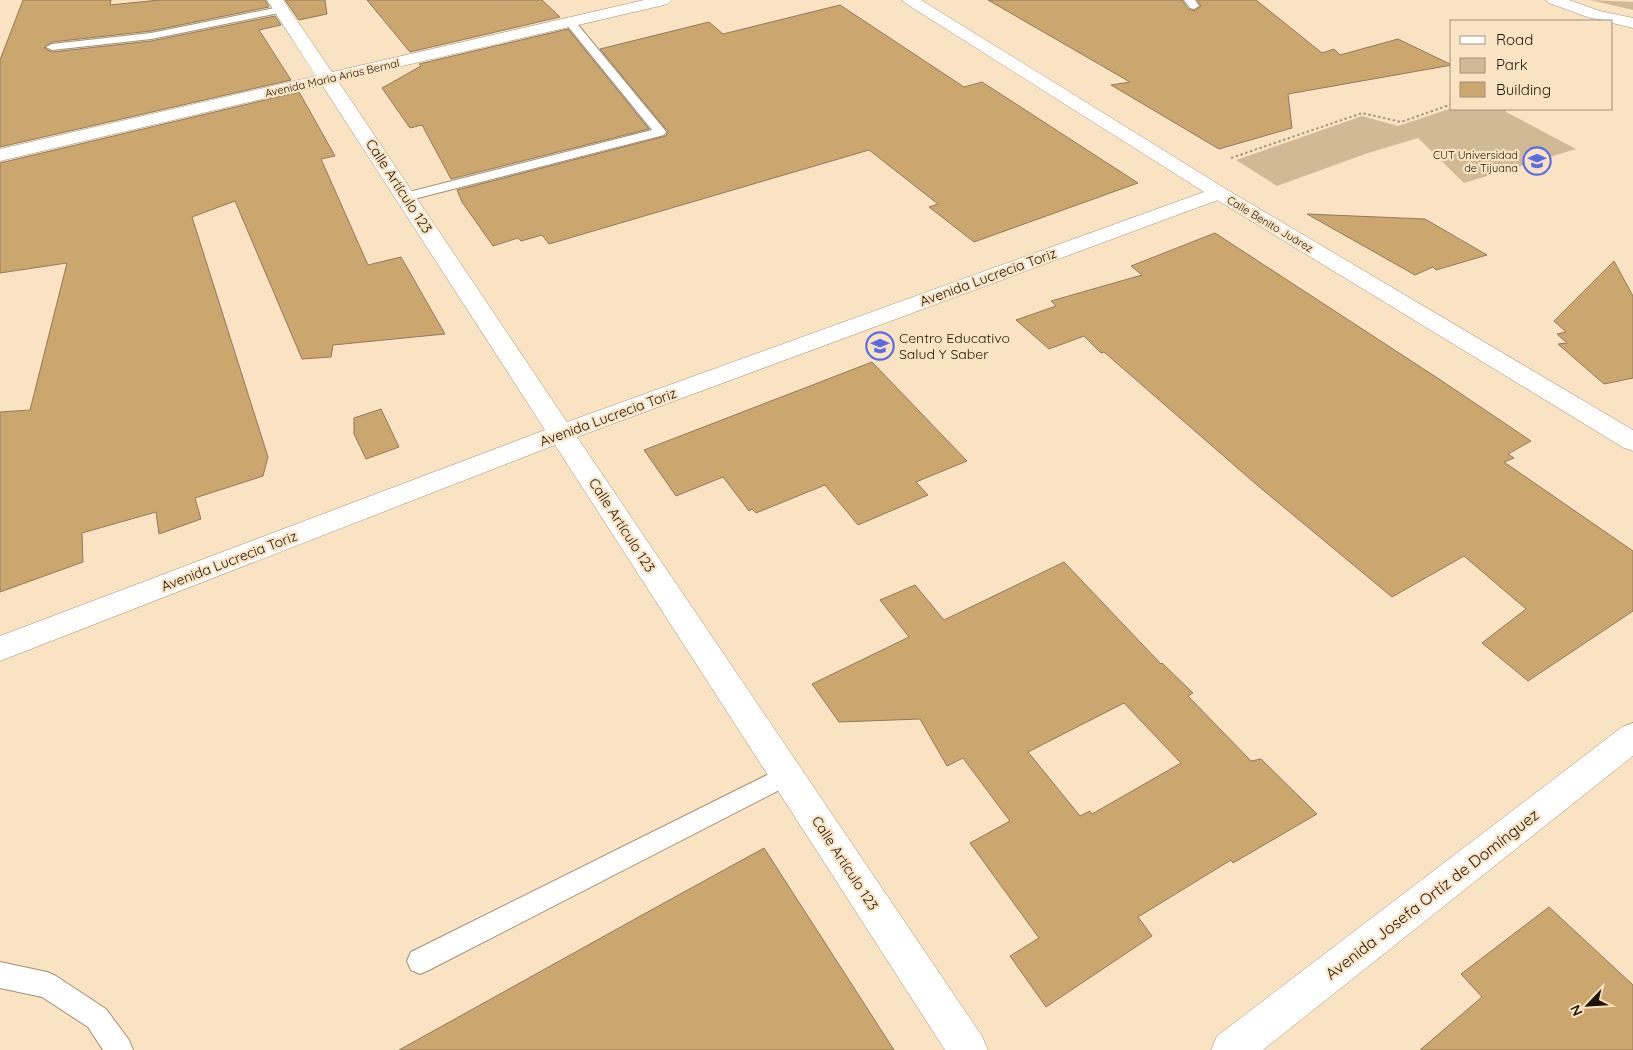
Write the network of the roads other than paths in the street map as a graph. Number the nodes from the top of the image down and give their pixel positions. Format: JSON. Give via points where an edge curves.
{"nodes":[{"id":1,"x":664,"y":0,"type":"edge"},
{"id":2,"x":910,"y":0,"type":"edge"},
{"id":3,"x":1554,"y":0,"type":"edge"},
{"id":4,"x":277,"y":5,"type":"edge"},
{"id":5,"x":570,"y":22,"type":"junction"},
{"id":6,"x":1632,"y":23,"type":"edge"},
{"id":7,"x":52,"y":47,"type":"dead end"},
{"id":8,"x":328,"y":79,"type":"junction"},
{"id":9,"x":0,"y":156,"type":"edge"},
{"id":10,"x":1219,"y":193,"type":"junction"},
{"id":11,"x":406,"y":197,"type":"junction"},
{"id":12,"x":562,"y":433,"type":"junction"},
{"id":13,"x":1633,"y":442,"type":"edge"},
{"id":14,"x":0,"y":649,"type":"edge"},
{"id":15,"x":1633,"y":737,"type":"edge"},
{"id":16,"x":787,"y":775,"type":"junction"},
{"id":17,"x":420,"y":961,"type":"dead end"},
{"id":18,"x":0,"y":976,"type":"edge"},
{"id":19,"x":119,"y":1050,"type":"edge"},
{"id":20,"x":968,"y":1050,"type":"edge"},
{"id":21,"x":1230,"y":1050,"type":"edge"}],
"edges":[{"from":1,"to":5,"type":"street","name":"Avenida Maria Arias Bernal"},
{"from":2,"to":10,"type":"street","name":"Calle Benito Juárez"},
{"from":3,"to":6,"type":"street"},
{"from":4,"to":7,"type":"lane","via":[[151,36]]},
{"from":4,"to":8,"type":"street","name":"Calle Artículo 123"},
{"from":5,"to":8,"type":"street","name":"Avenida Maria Arias Bernal"},
{"from":5,"to":11,"type":"lane","via":[[660,132]]},
{"from":8,"to":9,"type":"street","name":"Avenida Maria Arias Bernal"},
{"from":8,"to":11,"type":"street","name":"Calle Artículo 123"},
{"from":10,"to":12,"type":"street","name":"Avenida Lucrecia Toriz"},
{"from":10,"to":13,"type":"street","name":"Calle Benito Juárez"},
{"from":11,"to":12,"type":"street","name":"Calle Artículo 123"},
{"from":12,"to":14,"type":"street","name":"Avenida Lucrecia Toriz"},
{"from":12,"to":16,"type":"street","name":"Calle Artículo 123"},
{"from":15,"to":21,"type":"street","name":"Avenida Josefa Ortíz de Domínguez"},
{"from":16,"to":17,"type":"lane"},
{"from":16,"to":20,"type":"street","name":"Calle Artículo 123"},
{"from":18,"to":19,"type":"lane","via":[[47,985],[97,1018]]}]}
